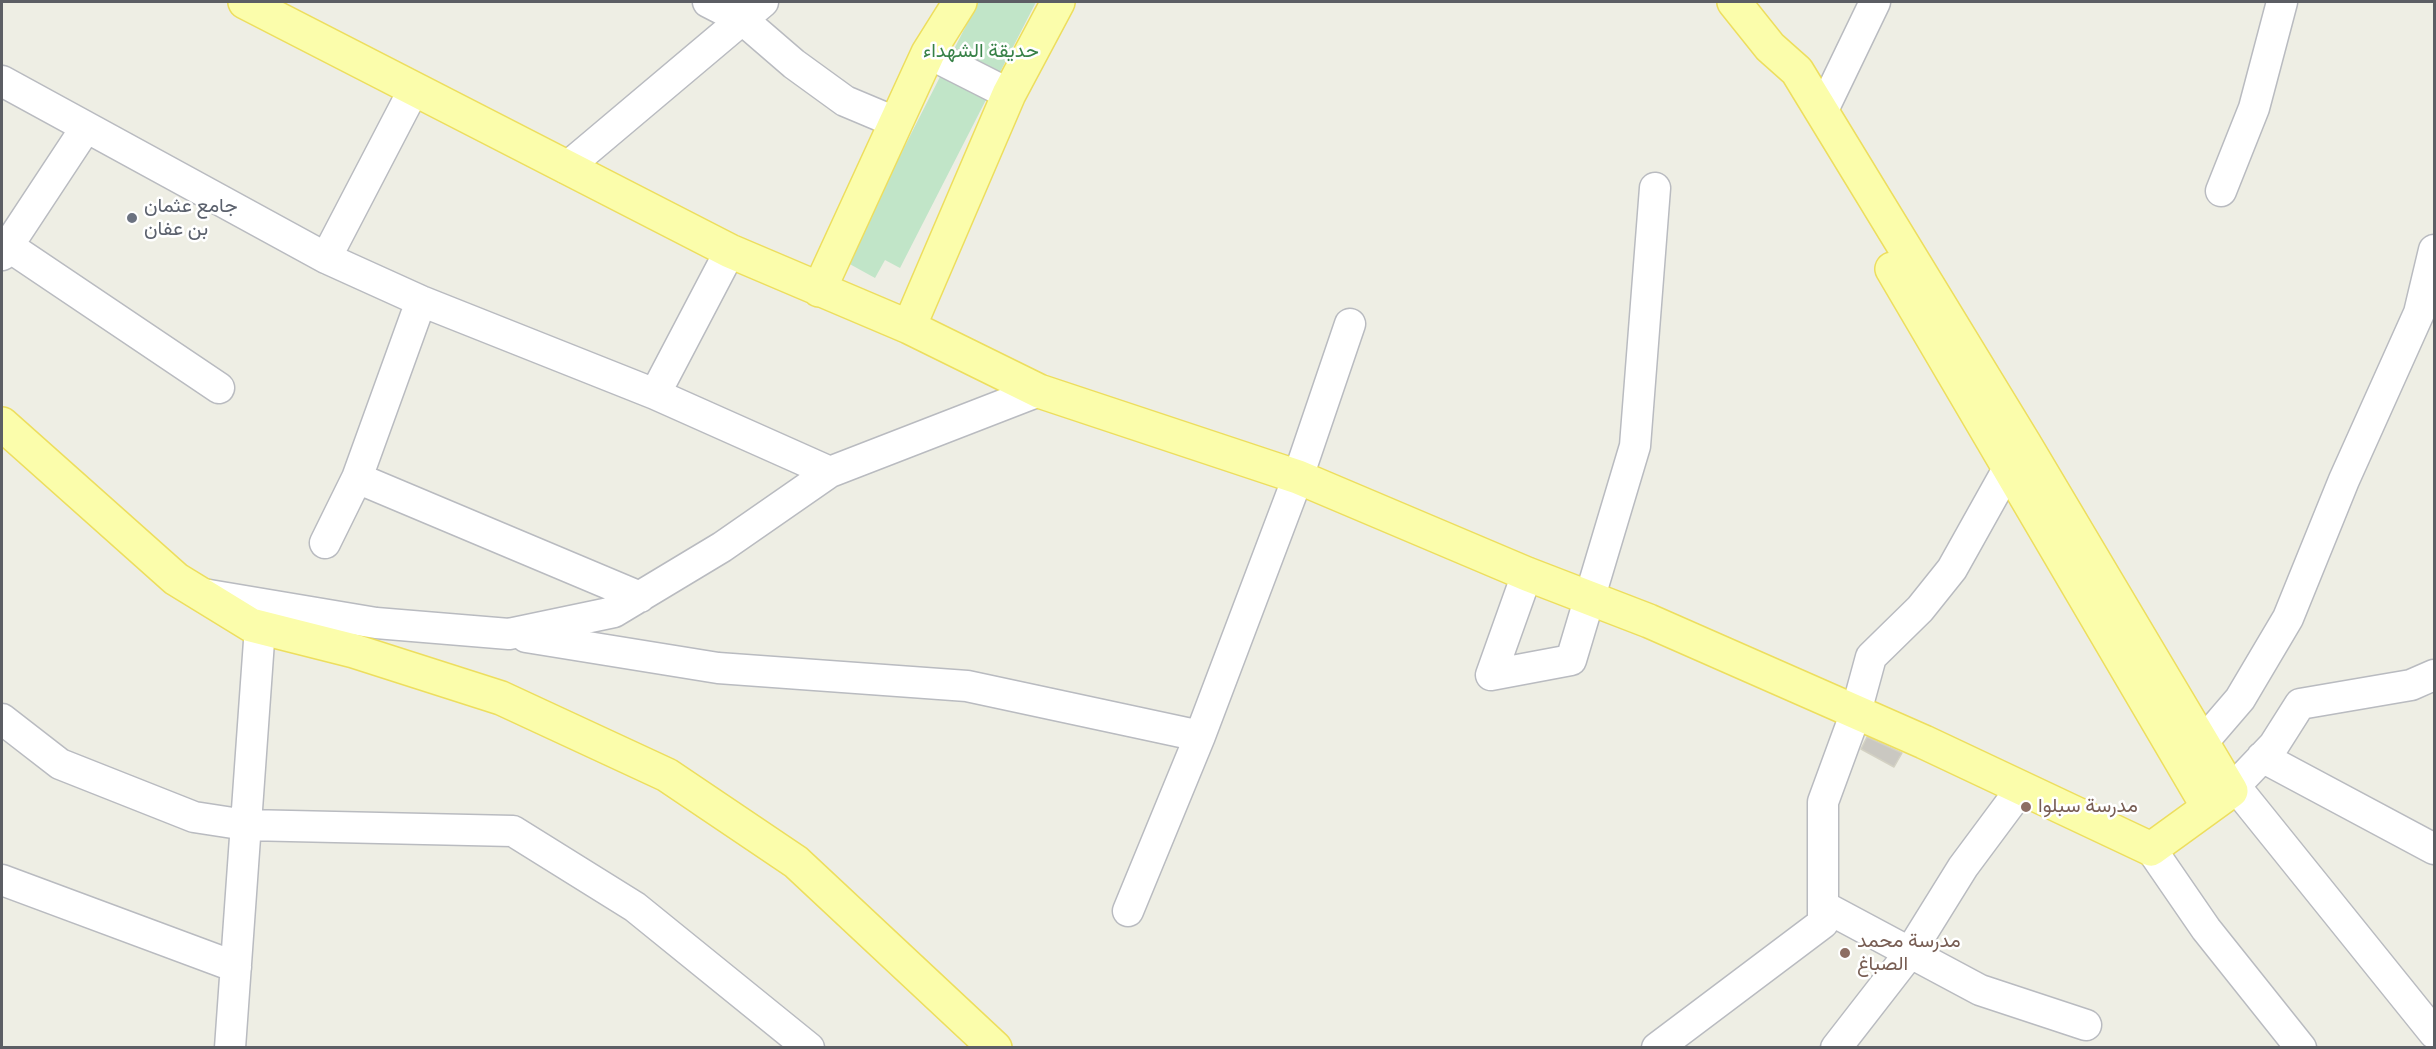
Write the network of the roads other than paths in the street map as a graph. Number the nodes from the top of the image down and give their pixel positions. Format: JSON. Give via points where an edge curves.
{"nodes":[{"id":1,"x":245,"y":2,"type":"edge"},
{"id":2,"x":708,"y":2,"type":"edge"},
{"id":3,"x":960,"y":2,"type":"edge"},
{"id":4,"x":1058,"y":2,"type":"edge"},
{"id":5,"x":1734,"y":2,"type":"edge"},
{"id":6,"x":1875,"y":2,"type":"edge"},
{"id":7,"x":2282,"y":2,"type":"edge"},
{"id":8,"x":753,"y":11,"type":"edge"},
{"id":9,"x":1770,"y":47,"type":"junction"},
{"id":10,"x":928,"y":53,"type":"junction"},
{"id":11,"x":2,"y":81,"type":"edge"},
{"id":12,"x":414,"y":89,"type":"junction"},
{"id":13,"x":1009,"y":94,"type":"junction"},
{"id":14,"x":1822,"y":112,"type":"junction"},
{"id":15,"x":895,"y":122,"type":"junction"},
{"id":16,"x":85,"y":129,"type":"junction"},
{"id":17,"x":566,"y":168,"type":"junction"},
{"id":18,"x":1655,"y":188,"type":"dead end"},
{"id":19,"x":2221,"y":191,"type":"dead end"},
{"id":20,"x":5,"y":250,"type":"edge"},
{"id":21,"x":2434,"y":250,"type":"edge"},
{"id":22,"x":730,"y":251,"type":"junction"},
{"id":23,"x":326,"y":258,"type":"junction"},
{"id":24,"x":819,"y":290,"type":"junction"},
{"id":25,"x":421,"y":301,"type":"junction"},
{"id":26,"x":1350,"y":324,"type":"dead end"},
{"id":27,"x":909,"y":327,"type":"junction"},
{"id":28,"x":219,"y":388,"type":"dead end"},
{"id":29,"x":1039,"y":391,"type":"junction"},
{"id":30,"x":655,"y":394,"type":"junction"},
{"id":31,"x":2,"y":424,"type":"edge"},
{"id":32,"x":2009,"y":467,"type":"junction"},
{"id":33,"x":830,"y":472,"type":"junction"},
{"id":34,"x":1298,"y":477,"type":"junction"},
{"id":35,"x":357,"y":478,"type":"junction"},
{"id":36,"x":325,"y":543,"type":"dead end"},
{"id":37,"x":1527,"y":574,"type":"junction"},
{"id":38,"x":200,"y":593,"type":"junction"},
{"id":39,"x":640,"y":597,"type":"junction"},
{"id":40,"x":1591,"y":599,"type":"junction"},
{"id":41,"x":260,"y":627,"type":"junction"},
{"id":42,"x":509,"y":634,"type":"junction"},
{"id":43,"x":2434,"y":675,"type":"edge"},
{"id":44,"x":1856,"y":712,"type":"junction"},
{"id":45,"x":2,"y":719,"type":"edge"},
{"id":46,"x":1200,"y":736,"type":"junction"},
{"id":47,"x":2203,"y":742,"type":"junction"},
{"id":48,"x":2262,"y":757,"type":"junction"},
{"id":49,"x":2021,"y":789,"type":"junction"},
{"id":50,"x":2225,"y":795,"type":"junction"},
{"id":51,"x":246,"y":825,"type":"junction"},
{"id":52,"x":2151,"y":849,"type":"junction"},
{"id":53,"x":2434,"y":849,"type":"edge"},
{"id":54,"x":2,"y":880,"type":"edge"},
{"id":55,"x":1823,"y":906,"type":"junction"},
{"id":56,"x":1128,"y":911,"type":"dead end"},
{"id":57,"x":1909,"y":954,"type":"junction"},
{"id":58,"x":236,"y":967,"type":"junction"},
{"id":59,"x":2086,"y":1025,"type":"dead end"},
{"id":60,"x":2434,"y":1033,"type":"edge"},
{"id":61,"x":230,"y":1047,"type":"edge"},
{"id":62,"x":809,"y":1047,"type":"edge"},
{"id":63,"x":995,"y":1047,"type":"edge"},
{"id":64,"x":1657,"y":1047,"type":"edge"},
{"id":65,"x":1836,"y":1047,"type":"edge"},
{"id":66,"x":2301,"y":1047,"type":"edge"},
{"id":67,"x":2413,"y":1047,"type":"edge"}],
"edges":[{"from":1,"to":12,"type":"main road"},
{"from":2,"to":8,"type":"street"},
{"from":3,"to":10,"type":"main road"},
{"from":4,"to":13,"type":"main road"},
{"from":5,"to":9,"type":"main road"},
{"from":6,"to":14,"type":"street"},
{"from":7,"to":19,"type":"street","via":[[2254,108]]},
{"from":8,"to":15,"type":"street","via":[[794,64],[845,101]]},
{"from":8,"to":17,"type":"street"},
{"from":9,"to":14,"type":"main road","via":[[1797,71]]},
{"from":9,"to":32,"type":"main road","via":[[1780,79],[1827,162]]},
{"from":10,"to":13,"type":"street"},
{"from":10,"to":15,"type":"main road"},
{"from":11,"to":16,"type":"street"},
{"from":12,"to":17,"type":"main road"},
{"from":12,"to":23,"type":"street"},
{"from":13,"to":27,"type":"main road"},
{"from":14,"to":47,"type":"main road"},
{"from":15,"to":24,"type":"main road"},
{"from":16,"to":20,"type":"street"},
{"from":16,"to":23,"type":"street"},
{"from":17,"to":22,"type":"main road"},
{"from":18,"to":40,"type":"street","via":[[1635,446]]},
{"from":20,"to":28,"type":"street"},
{"from":21,"to":47,"type":"street","via":[[2419,313],[2344,480],[2288,618],[2240,699]]},
{"from":22,"to":24,"type":"main road"},
{"from":22,"to":30,"type":"street"},
{"from":23,"to":25,"type":"street"},
{"from":24,"to":27,"type":"main road"},
{"from":25,"to":30,"type":"street"},
{"from":25,"to":35,"type":"street"},
{"from":26,"to":34,"type":"street"},
{"from":27,"to":29,"type":"main road"},
{"from":29,"to":33,"type":"street"},
{"from":29,"to":34,"type":"main road"},
{"from":30,"to":33,"type":"street"},
{"from":31,"to":38,"type":"main road","via":[[176,579]]},
{"from":32,"to":44,"type":"street","via":[[1952,569],[1920,609],[1871,657]]},
{"from":32,"to":50,"type":"main road"},
{"from":33,"to":39,"type":"street","via":[[722,547]]},
{"from":34,"to":37,"type":"main road"},
{"from":34,"to":46,"type":"street"},
{"from":35,"to":36,"type":"street"},
{"from":35,"to":39,"type":"street"},
{"from":37,"to":40,"type":"main road"},
{"from":37,"to":40,"type":"street","via":[[1491,675],[1571,660]]},
{"from":38,"to":41,"type":"main road"},
{"from":38,"to":42,"type":"street","via":[[376,622]]},
{"from":39,"to":42,"type":"street","via":[[614,612]]},
{"from":40,"to":44,"type":"main road"},
{"from":41,"to":51,"type":"street"},
{"from":41,"to":63,"type":"main road","via":[[354,651],[501,698],[667,775],[796,862]]},
{"from":42,"to":46,"type":"street","via":[[718,668],[967,686]]},
{"from":43,"to":48,"type":"street","via":[[2411,685],[2300,704]]},
{"from":44,"to":49,"type":"main road"},
{"from":44,"to":55,"type":"street","via":[[1823,802]]},
{"from":45,"to":51,"type":"street","via":[[60,764],[194,817]]},
{"from":46,"to":56,"type":"street"},
{"from":47,"to":50,"type":"main road"},
{"from":48,"to":50,"type":"street"},
{"from":48,"to":53,"type":"street"},
{"from":49,"to":52,"type":"main road"},
{"from":49,"to":57,"type":"street","via":[[1963,867]]},
{"from":50,"to":52,"type":"main road"},
{"from":50,"to":60,"type":"street"},
{"from":51,"to":58,"type":"street"},
{"from":51,"to":62,"type":"street","via":[[513,831],[635,907]]},
{"from":52,"to":66,"type":"street","via":[[2206,929]]},
{"from":54,"to":58,"type":"street"},
{"from":55,"to":57,"type":"street"},
{"from":55,"to":64,"type":"street","via":[[1823,923]]},
{"from":57,"to":59,"type":"street","via":[[1980,990]]},
{"from":57,"to":65,"type":"street"},
{"from":58,"to":61,"type":"street"},
{"from":60,"to":67,"type":"street"}]}
